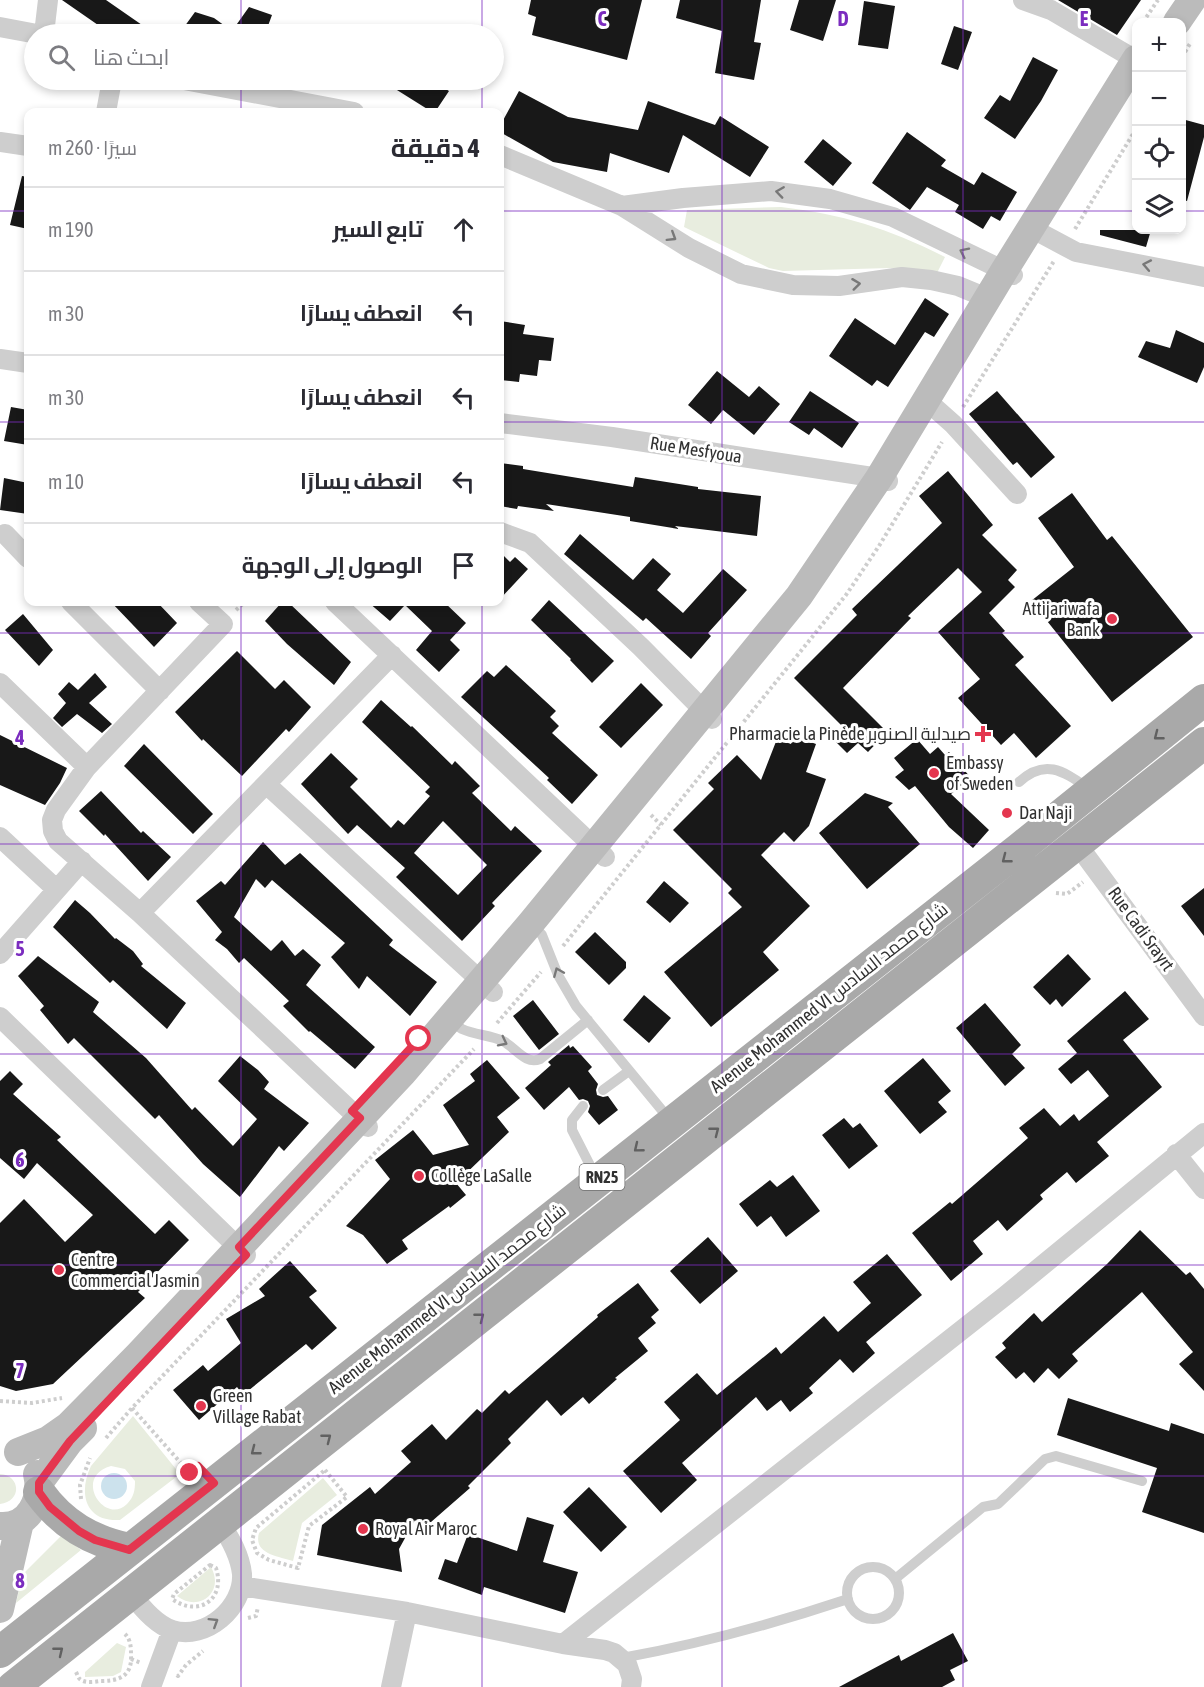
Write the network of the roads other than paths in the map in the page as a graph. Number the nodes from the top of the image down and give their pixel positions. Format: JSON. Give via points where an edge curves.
{"nodes":[{"id":1,"x":48,"y":0,"type":"edge"},
{"id":2,"x":1023,"y":0,"type":"edge"},
{"id":3,"x":1173,"y":0,"type":"edge"},
{"id":4,"x":1192,"y":0,"type":"edge"},
{"id":5,"x":1162,"y":18,"type":"edge"},
{"id":6,"x":1180,"y":18,"type":"edge"},
{"id":7,"x":45,"y":24,"type":"edge"},
{"id":8,"x":0,"y":27,"type":"edge"},
{"id":9,"x":24,"y":31,"type":"edge"},
{"id":10,"x":1132,"y":58,"type":"edge"},
{"id":11,"x":1132,"y":67,"type":"edge"},
{"id":12,"x":110,"y":90,"type":"edge"},
{"id":13,"x":224,"y":90,"type":"edge"},
{"id":14,"x":1132,"y":91,"type":"edge"},
{"id":15,"x":291,"y":107,"type":"edge"},
{"id":16,"x":107,"y":108,"type":"edge"},
{"id":17,"x":0,"y":142,"type":"edge"},
{"id":18,"x":24,"y":146,"type":"edge"},
{"id":19,"x":504,"y":157,"type":"edge"},
{"id":20,"x":622,"y":206,"type":"junction"},
{"id":21,"x":1037,"y":231,"type":"junction"},
{"id":22,"x":1010,"y":274,"type":"junction"},
{"id":23,"x":1204,"y":277,"type":"edge"},
{"id":24,"x":987,"y":298,"type":"junction"},
{"id":25,"x":0,"y":359,"type":"edge"},
{"id":26,"x":24,"y":362,"type":"edge"},
{"id":27,"x":931,"y":404,"type":"junction"},
{"id":28,"x":504,"y":424,"type":"edge"},
{"id":29,"x":885,"y":480,"type":"junction"},
{"id":30,"x":1017,"y":494,"type":"dead end"},
{"id":31,"x":504,"y":533,"type":"edge"},
{"id":32,"x":2,"y":534,"type":"edge"},
{"id":33,"x":24,"y":537,"type":"edge"},
{"id":34,"x":24,"y":554,"type":"edge"},
{"id":35,"x":75,"y":606,"type":"edge"},
{"id":36,"x":204,"y":606,"type":"edge"},
{"id":37,"x":339,"y":606,"type":"edge"},
{"id":38,"x":392,"y":656,"type":"junction"},
{"id":39,"x":0,"y":683,"type":"edge"},
{"id":40,"x":160,"y":690,"type":"junction"},
{"id":41,"x":1204,"y":700,"type":"edge"},
{"id":42,"x":710,"y":716,"type":"junction"},
{"id":43,"x":1204,"y":743,"type":"edge"},
{"id":44,"x":87,"y":767,"type":"junction"},
{"id":45,"x":1019,"y":782,"type":"dead end"},
{"id":46,"x":266,"y":784,"type":"junction"},
{"id":47,"x":1091,"y":789,"type":"junction"},
{"id":48,"x":0,"y":837,"type":"edge"},
{"id":49,"x":1077,"y":844,"type":"junction"},
{"id":50,"x":600,"y":851,"type":"junction"},
{"id":51,"x":82,"y":861,"type":"junction"},
{"id":52,"x":56,"y":888,"type":"junction"},
{"id":53,"x":140,"y":913,"type":"junction"},
{"id":54,"x":536,"y":929,"type":"junction"},
{"id":55,"x":0,"y":954,"type":"edge"},
{"id":56,"x":487,"y":987,"type":"junction"},
{"id":57,"x":1204,"y":1016,"type":"edge"},
{"id":58,"x":0,"y":1017,"type":"edge"},
{"id":59,"x":588,"y":1020,"type":"junction"},
{"id":60,"x":456,"y":1024,"type":"junction"},
{"id":61,"x":629,"y":1071,"type":"junction"},
{"id":62,"x":603,"y":1090,"type":"dead end"},
{"id":63,"x":583,"y":1106,"type":"dead end"},
{"id":64,"x":364,"y":1122,"type":"junction"},
{"id":65,"x":671,"y":1122,"type":"junction"},
{"id":66,"x":1204,"y":1133,"type":"edge"},
{"id":67,"x":1176,"y":1154,"type":"junction"},
{"id":68,"x":598,"y":1180,"type":"junction"},
{"id":69,"x":1204,"y":1189,"type":"edge"},
{"id":70,"x":242,"y":1251,"type":"junction"},
{"id":71,"x":9,"y":1450,"type":"edge"},
{"id":72,"x":1142,"y":1481,"type":"dead end"},
{"id":73,"x":39,"y":1488,"type":"junction"},
{"id":74,"x":220,"y":1523,"type":"junction"},
{"id":75,"x":10,"y":1524,"type":"edge"},
{"id":76,"x":160,"y":1526,"type":"junction"},
{"id":77,"x":129,"y":1550,"type":"junction"},
{"id":78,"x":183,"y":1552,"type":"junction"},
{"id":79,"x":895,"y":1579,"type":"junction"},
{"id":80,"x":241,"y":1586,"type":"junction"},
{"id":81,"x":131,"y":1593,"type":"junction"},
{"id":82,"x":848,"y":1599,"type":"junction"},
{"id":83,"x":0,"y":1608,"type":"edge"},
{"id":84,"x":407,"y":1612,"type":"junction"},
{"id":85,"x":172,"y":1630,"type":"junction"},
{"id":86,"x":563,"y":1644,"type":"junction"},
{"id":87,"x":0,"y":1652,"type":"edge"},
{"id":88,"x":622,"y":1658,"type":"junction"},
{"id":89,"x":13,"y":1687,"type":"edge"},
{"id":90,"x":151,"y":1687,"type":"edge"},
{"id":91,"x":391,"y":1687,"type":"edge"},
{"id":92,"x":631,"y":1687,"type":"edge"}],
"edges":[{"from":1,"to":7,"type":"street"},
{"from":2,"to":10,"type":"street","via":[[1051,9]]},
{"from":3,"to":5,"type":"main road"},
{"from":4,"to":6,"type":"main road"},
{"from":8,"to":9,"type":"street"},
{"from":11,"to":21,"type":"main road"},
{"from":12,"to":16,"type":"street"},
{"from":13,"to":15,"type":"street"},
{"from":14,"to":21,"type":"main road"},
{"from":17,"to":18,"type":"street"},
{"from":19,"to":20,"type":"street"},
{"from":22,"to":20,"type":"street","one_way":true,"via":[[893,217],[830,199],[771,191]]},
{"from":20,"to":24,"type":"street","one_way":true,"via":[[689,248],[741,274],[793,285],[839,286],[902,277],[958,286]]},
{"from":21,"to":22,"type":"main road"},
{"from":23,"to":21,"type":"street","one_way":true,"via":[[1076,252]]},
{"from":22,"to":24,"type":"main road"},
{"from":22,"to":27,"type":"main road"},
{"from":24,"to":27,"type":"main road"},
{"from":25,"to":26,"type":"street"},
{"from":27,"to":29,"type":"main road"},
{"from":27,"to":30,"type":"street"},
{"from":28,"to":29,"type":"street","name":"Rue Mesfyoua"},
{"from":29,"to":42,"type":"main road","via":[[808,605]]},
{"from":31,"to":42,"type":"street","via":[[530,543]]},
{"from":32,"to":33,"type":"street"},
{"from":32,"to":34,"type":"street"},
{"from":35,"to":40,"type":"street"},
{"from":36,"to":40,"type":"street","via":[[223,624]]},
{"from":37,"to":38,"type":"street"},
{"from":38,"to":46,"type":"street"},
{"from":38,"to":50,"type":"street"},
{"from":39,"to":44,"type":"street"},
{"from":40,"to":44,"type":"street"},
{"from":41,"to":47,"type":"main road","name":"Avenue Mohammed VI شارع محمد السادس","number":"RN25","one_way":true},
{"from":42,"to":50,"type":"main road"},
{"from":43,"to":49,"type":"main road","name":"Avenue Mohammed VI شارع محمد السادس","number":"RN25"},
{"from":44,"to":51,"type":"street","via":[[52,820],[58,841]]},
{"from":45,"to":47,"type":"lane","via":[[1039,769],[1053,769]]},
{"from":46,"to":53,"type":"street"},
{"from":46,"to":56,"type":"street"},
{"from":47,"to":65,"type":"main road","name":"Avenue Mohammed VI شارع محمد السادس","number":"RN25","one_way":true},
{"from":48,"to":52,"type":"street"},
{"from":49,"to":57,"type":"street","name":"Rue Cadi Srayrt"},
{"from":74,"to":49,"type":"main road","name":"Avenue Mohammed VI شارع محمد السادس","number":"RN25","one_way":true},
{"from":50,"to":54,"type":"main road"},
{"from":51,"to":52,"type":"street"},
{"from":51,"to":53,"type":"street"},
{"from":52,"to":55,"type":"street"},
{"from":53,"to":64,"type":"street"},
{"from":54,"to":56,"type":"main road"},
{"from":59,"to":54,"type":"lane","one_way":true,"via":[[566,991]]},
{"from":56,"to":60,"type":"main road"},
{"from":58,"to":70,"type":"street"},
{"from":60,"to":59,"type":"lane","one_way":true,"via":[[498,1039],[533,1061]]},
{"from":59,"to":61,"type":"lane"},
{"from":60,"to":64,"type":"main road"},
{"from":61,"to":62,"type":"lane"},
{"from":61,"to":65,"type":"lane"},
{"from":63,"to":68,"type":"lane","via":[[572,1120],[572,1130]]},
{"from":64,"to":70,"type":"main road"},
{"from":65,"to":68,"type":"main road","name":"Avenue Mohammed VI شارع محمد السادس","number":"RN25","one_way":true},
{"from":66,"to":67,"type":"street"},
{"from":67,"to":69,"type":"street"},
{"from":67,"to":86,"type":"street","via":[[1005,1296]]},
{"from":68,"to":76,"type":"main road","name":"Avenue Mohammed VI شارع محمد السادس","number":"RN25","one_way":true},
{"from":70,"to":71,"type":"main road","via":[[68,1426],[48,1440]]},
{"from":70,"to":73,"type":"main road","via":[[70,1441]]},
{"from":71,"to":73,"type":"main road","via":[[32,1465]]},
{"from":72,"to":79,"type":"lane","via":[[1071,1459],[1045,1459],[998,1504],[983,1507]]},
{"from":73,"to":75,"type":"main road","via":[[30,1514]]},
{"from":73,"to":77,"type":"main road","via":[[50,1507],[79,1531]]},
{"from":74,"to":78,"type":"main road","name":"Avenue Mohammed VI شارع محمد السادس","number":"RN25"},
{"from":74,"to":80,"type":"street","via":[[236,1549]]},
{"from":75,"to":83,"type":"main road"},
{"from":76,"to":77,"type":"main road","name":"Avenue Mohammed VI شارع محمد السادس","number":"RN25"},
{"from":76,"to":78,"type":"main road"},
{"from":77,"to":87,"type":"main road","name":"Avenue Mohammed VI شارع محمد السادس","number":"RN25"},
{"from":78,"to":81,"type":"main road","name":"Avenue Mohammed VI شارع محمد السادس","number":"RN25"},
{"from":79,"to":82,"type":"lane","via":[[881,1569],[863,1569],[850,1581]]},
{"from":79,"to":82,"type":"lane","via":[[899,1597],[891,1612],[883,1617],[874,1619],[857,1614]]},
{"from":80,"to":84,"type":"street"},
{"from":85,"to":80,"type":"street","one_way":true,"via":[[185,1632],[210,1626],[230,1609]]},
{"from":81,"to":85,"type":"street","via":[[149,1614]]},
{"from":89,"to":81,"type":"main road","name":"Avenue Mohammed VI شارع محمد السادس","number":"RN25","one_way":true},
{"from":82,"to":88,"type":"lane","via":[[736,1634]]},
{"from":84,"to":86,"type":"street"},
{"from":84,"to":91,"type":"street"},
{"from":85,"to":90,"type":"street"},
{"from":86,"to":88,"type":"street","via":[[605,1650]]},
{"from":88,"to":92,"type":"street","via":[[630,1671]]}]}
